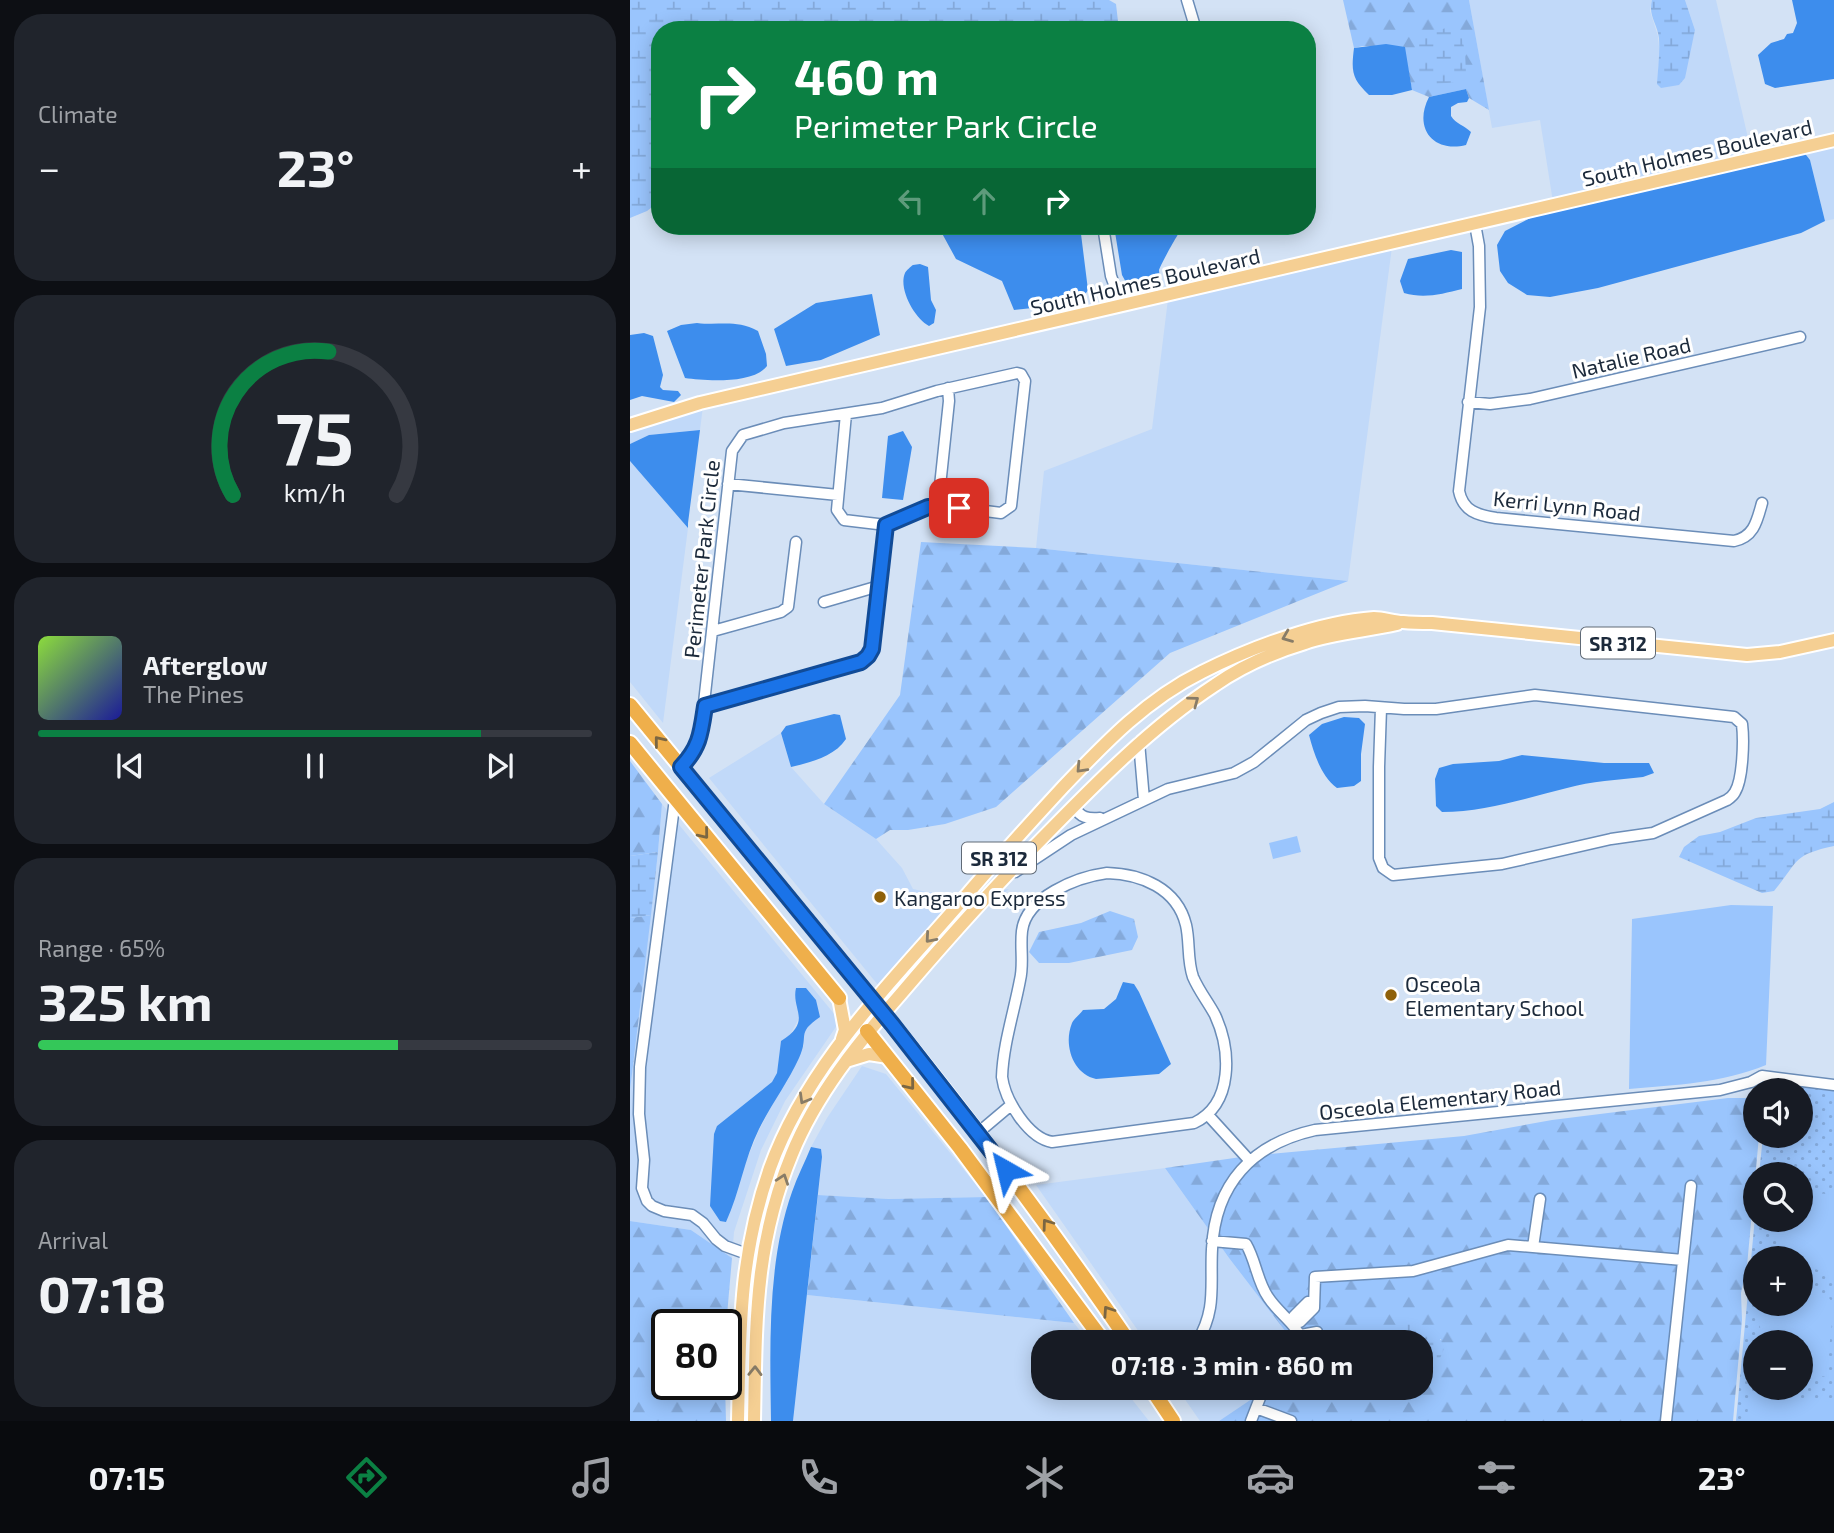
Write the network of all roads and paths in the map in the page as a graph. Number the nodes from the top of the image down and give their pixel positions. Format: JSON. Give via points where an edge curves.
{"nodes":[{"id":1,"x":1187,"y":0,"type":"edge"},
{"id":2,"x":1193,"y":21,"type":"edge"},
{"id":3,"x":1834,"y":140,"type":"edge"},
{"id":4,"x":1475,"y":224,"type":"junction"},
{"id":5,"x":1104,"y":235,"type":"edge"},
{"id":6,"x":1122,"y":306,"type":"junction"},
{"id":7,"x":1800,"y":337,"type":"dead end"},
{"id":8,"x":948,"y":388,"type":"junction"},
{"id":9,"x":1468,"y":402,"type":"junction"},
{"id":10,"x":846,"y":414,"type":"junction"},
{"id":11,"x":630,"y":425,"type":"edge"},
{"id":12,"x":728,"y":484,"type":"junction"},
{"id":13,"x":838,"y":495,"type":"junction"},
{"id":14,"x":1762,"y":503,"type":"dead end"},
{"id":15,"x":938,"y":505,"type":"junction"},
{"id":16,"x":886,"y":525,"type":"junction"},
{"id":17,"x":796,"y":542,"type":"dead end"},
{"id":18,"x":879,"y":586,"type":"junction"},
{"id":19,"x":824,"y":602,"type":"dead end"},
{"id":20,"x":1402,"y":622,"type":"junction"},
{"id":21,"x":713,"y":631,"type":"junction"},
{"id":22,"x":1834,"y":640,"type":"edge"},
{"id":23,"x":630,"y":705,"type":"edge"},
{"id":24,"x":705,"y":706,"type":"junction"},
{"id":25,"x":1381,"y":708,"type":"junction"},
{"id":26,"x":1130,"y":720,"type":"junction"},
{"id":27,"x":1139,"y":742,"type":"junction"},
{"id":28,"x":630,"y":743,"type":"edge"},
{"id":29,"x":681,"y":767,"type":"junction"},
{"id":30,"x":675,"y":799,"type":"junction"},
{"id":31,"x":1144,"y":800,"type":"junction"},
{"id":32,"x":1074,"y":806,"type":"junction"},
{"id":33,"x":1108,"y":817,"type":"junction"},
{"id":34,"x":1000,"y":883,"type":"junction"},
{"id":35,"x":839,"y":998,"type":"junction"},
{"id":36,"x":878,"y":1007,"type":"junction"},
{"id":37,"x":862,"y":1026,"type":"junction"},
{"id":38,"x":841,"y":1042,"type":"junction"},
{"id":39,"x":888,"y":1057,"type":"junction"},
{"id":40,"x":846,"y":1061,"type":"junction"},
{"id":41,"x":1834,"y":1085,"type":"edge"},
{"id":42,"x":1011,"y":1105,"type":"junction"},
{"id":43,"x":1208,"y":1115,"type":"junction"},
{"id":44,"x":979,"y":1132,"type":"junction"},
{"id":45,"x":1249,"y":1160,"type":"junction"},
{"id":46,"x":1690,"y":1186,"type":"dead end"},
{"id":47,"x":1540,"y":1199,"type":"dead end"},
{"id":48,"x":1212,"y":1241,"type":"junction"},
{"id":49,"x":1533,"y":1247,"type":"junction"},
{"id":50,"x":747,"y":1254,"type":"junction"},
{"id":51,"x":1683,"y":1261,"type":"junction"},
{"id":52,"x":756,"y":1321,"type":"junction"},
{"id":53,"x":1294,"y":1323,"type":"junction"},
{"id":54,"x":1095,"y":1330,"type":"edge"},
{"id":55,"x":1121,"y":1330,"type":"edge"},
{"id":56,"x":1204,"y":1330,"type":"edge"},
{"id":57,"x":1298,"y":1330,"type":"edge"},
{"id":58,"x":1160,"y":1400,"type":"edge"},
{"id":59,"x":1259,"y":1400,"type":"edge"},
{"id":60,"x":1256,"y":1408,"type":"junction"},
{"id":61,"x":738,"y":1421,"type":"edge"},
{"id":62,"x":754,"y":1421,"type":"edge"},
{"id":63,"x":1173,"y":1421,"type":"edge"},
{"id":64,"x":1251,"y":1421,"type":"edge"},
{"id":65,"x":1290,"y":1421,"type":"edge"},
{"id":66,"x":1666,"y":1421,"type":"edge"}],
"edges":[{"from":1,"to":2,"type":"street"},
{"from":3,"to":4,"type":"main road","name":"South Holmes Boulevard"},
{"from":4,"to":6,"type":"main road","name":"South Holmes Boulevard"},
{"from":4,"to":9,"type":"street","name":"Kerri Lynn Road","via":[[1480,307]]},
{"from":5,"to":6,"type":"street"},
{"from":6,"to":11,"type":"main road","name":"South Holmes Boulevard","via":[[700,403]]},
{"from":7,"to":9,"type":"street","name":"Natalie Road","via":[[1530,400]]},
{"from":8,"to":10,"type":"street","name":"Perimeter Park Circle"},
{"from":8,"to":15,"type":"street"},
{"from":8,"to":15,"type":"street","name":"Perimeter Park Circle","via":[[1017,373],[1025,381],[1011,506],[1001,513]]},
{"from":9,"to":14,"type":"street","name":"Kerri Lynn Road","via":[[1459,491],[1464,505],[1473,512],[1734,541],[1754,530]]},
{"from":10,"to":12,"type":"street","name":"Perimeter Park Circle","via":[[784,423],[743,435],[732,451]]},
{"from":10,"to":13,"type":"street"},
{"from":12,"to":13,"type":"street"},
{"from":12,"to":21,"type":"street","name":"Perimeter Park Circle"},
{"from":13,"to":16,"type":"street","via":[[837,510],[844,520]]},
{"from":15,"to":16,"type":"street","name":"Perimeter Park Circle"},
{"from":16,"to":18,"type":"street"},
{"from":17,"to":21,"type":"street","via":[[788,607]]},
{"from":18,"to":19,"type":"street"},
{"from":18,"to":24,"type":"street","via":[[872,649],[861,662]]},
{"from":20,"to":22,"type":"main road","number":"SR 312","via":[[1747,655]]},
{"from":20,"to":26,"type":"main road","number":"SR 312","one_way":true,"via":[[1377,618],[1300,632],[1202,672]]},
{"from":27,"to":20,"type":"main road","number":"SR 312","one_way":true,"via":[[1216,684],[1249,666],[1305,643]]},
{"from":21,"to":24,"type":"street","name":"Perimeter Park Circle"},
{"from":29,"to":23,"type":"highway","one_way":true},
{"from":24,"to":29,"type":"street","name":"Perimeter Park Circle","via":[[699,743]]},
{"from":25,"to":25,"type":"street","via":[[1436,709],[1535,695],[1734,717],[1742,724],[1744,739],[1739,776],[1735,792],[1727,800],[1653,833],[1502,864],[1393,875],[1379,858]]},
{"from":25,"to":31,"type":"street","via":[[1321,713],[1234,773],[1168,789]]},
{"from":26,"to":27,"type":"main road","via":[[1138,727]]},
{"from":26,"to":36,"type":"main road","number":"SR 312","one_way":true,"via":[[1017,836]]},
{"from":27,"to":31,"type":"street"},
{"from":27,"to":32,"type":"main road","number":"SR 312"},
{"from":28,"to":30,"type":"highway"},
{"from":29,"to":36,"type":"highway"},
{"from":30,"to":35,"type":"highway","one_way":true},
{"from":30,"to":50,"type":"street","via":[[640,1065],[642,1188],[652,1206],[692,1215],[725,1246]]},
{"from":31,"to":33,"type":"street"},
{"from":32,"to":33,"type":"street","via":[[1089,819]]},
{"from":32,"to":34,"type":"main road","number":"SR 312"},
{"from":33,"to":34,"type":"street","via":[[1061,840]]},
{"from":34,"to":36,"type":"main road","number":"SR 312"},
{"from":35,"to":37,"type":"main road"},
{"from":35,"to":38,"type":"main road","via":[[845,1030]]},
{"from":36,"to":37,"type":"main road","number":"SR 312"},
{"from":36,"to":44,"type":"highway"},
{"from":37,"to":38,"type":"main road","number":"SR 312"},
{"from":37,"to":39,"type":"highway"},
{"from":37,"to":40,"type":"main road","number":"SR 312"},
{"from":38,"to":50,"type":"main road","number":"SR 312","one_way":true,"via":[[783,1137],[761,1195]]},
{"from":39,"to":40,"type":"main road","via":[[869,1054]]},
{"from":39,"to":54,"type":"highway","one_way":true},
{"from":52,"to":40,"type":"main road","number":"SR 312","one_way":true,"via":[[761,1257],[783,1177],[804,1128]]},
{"from":41,"to":45,"type":"street","name":"Osceola Elementary Road","via":[[1762,1076],[1720,1090],[1315,1130],[1285,1139]]},
{"from":42,"to":43,"type":"street","via":[[1033,1133],[1052,1142],[1184,1126]]},
{"from":42,"to":43,"type":"street","via":[[1003,1087],[1002,1068],[1023,970],[1025,919],[1063,886],[1120,873],[1163,889],[1182,915],[1190,968],[1216,1017],[1224,1045],[1224,1086]]},
{"from":42,"to":44,"type":"street"},
{"from":43,"to":45,"type":"street"},
{"from":55,"to":44,"type":"highway","one_way":true},
{"from":45,"to":48,"type":"street","name":"Osceola Elementary Road","via":[[1224,1196]]},
{"from":46,"to":51,"type":"street"},
{"from":47,"to":49,"type":"street"},
{"from":48,"to":53,"type":"street","via":[[1246,1244],[1268,1298]]},
{"from":48,"to":56,"type":"street","name":"Osceola Elementary Road","via":[[1213,1299]]},
{"from":49,"to":51,"type":"street"},
{"from":49,"to":53,"type":"street","via":[[1507,1245],[1413,1271],[1315,1277],[1314,1301],[1294,1316]]},
{"from":50,"to":52,"type":"main road","via":[[755,1265],[750,1315]]},
{"from":50,"to":61,"type":"main road","number":"SR 312"},
{"from":51,"to":66,"type":"street"},
{"from":62,"to":52,"type":"main road","number":"SR 312","one_way":true},
{"from":53,"to":57,"type":"street"},
{"from":58,"to":63,"type":"highway"},
{"from":59,"to":60,"type":"street"},
{"from":60,"to":64,"type":"street"},
{"from":60,"to":65,"type":"street"}]}
